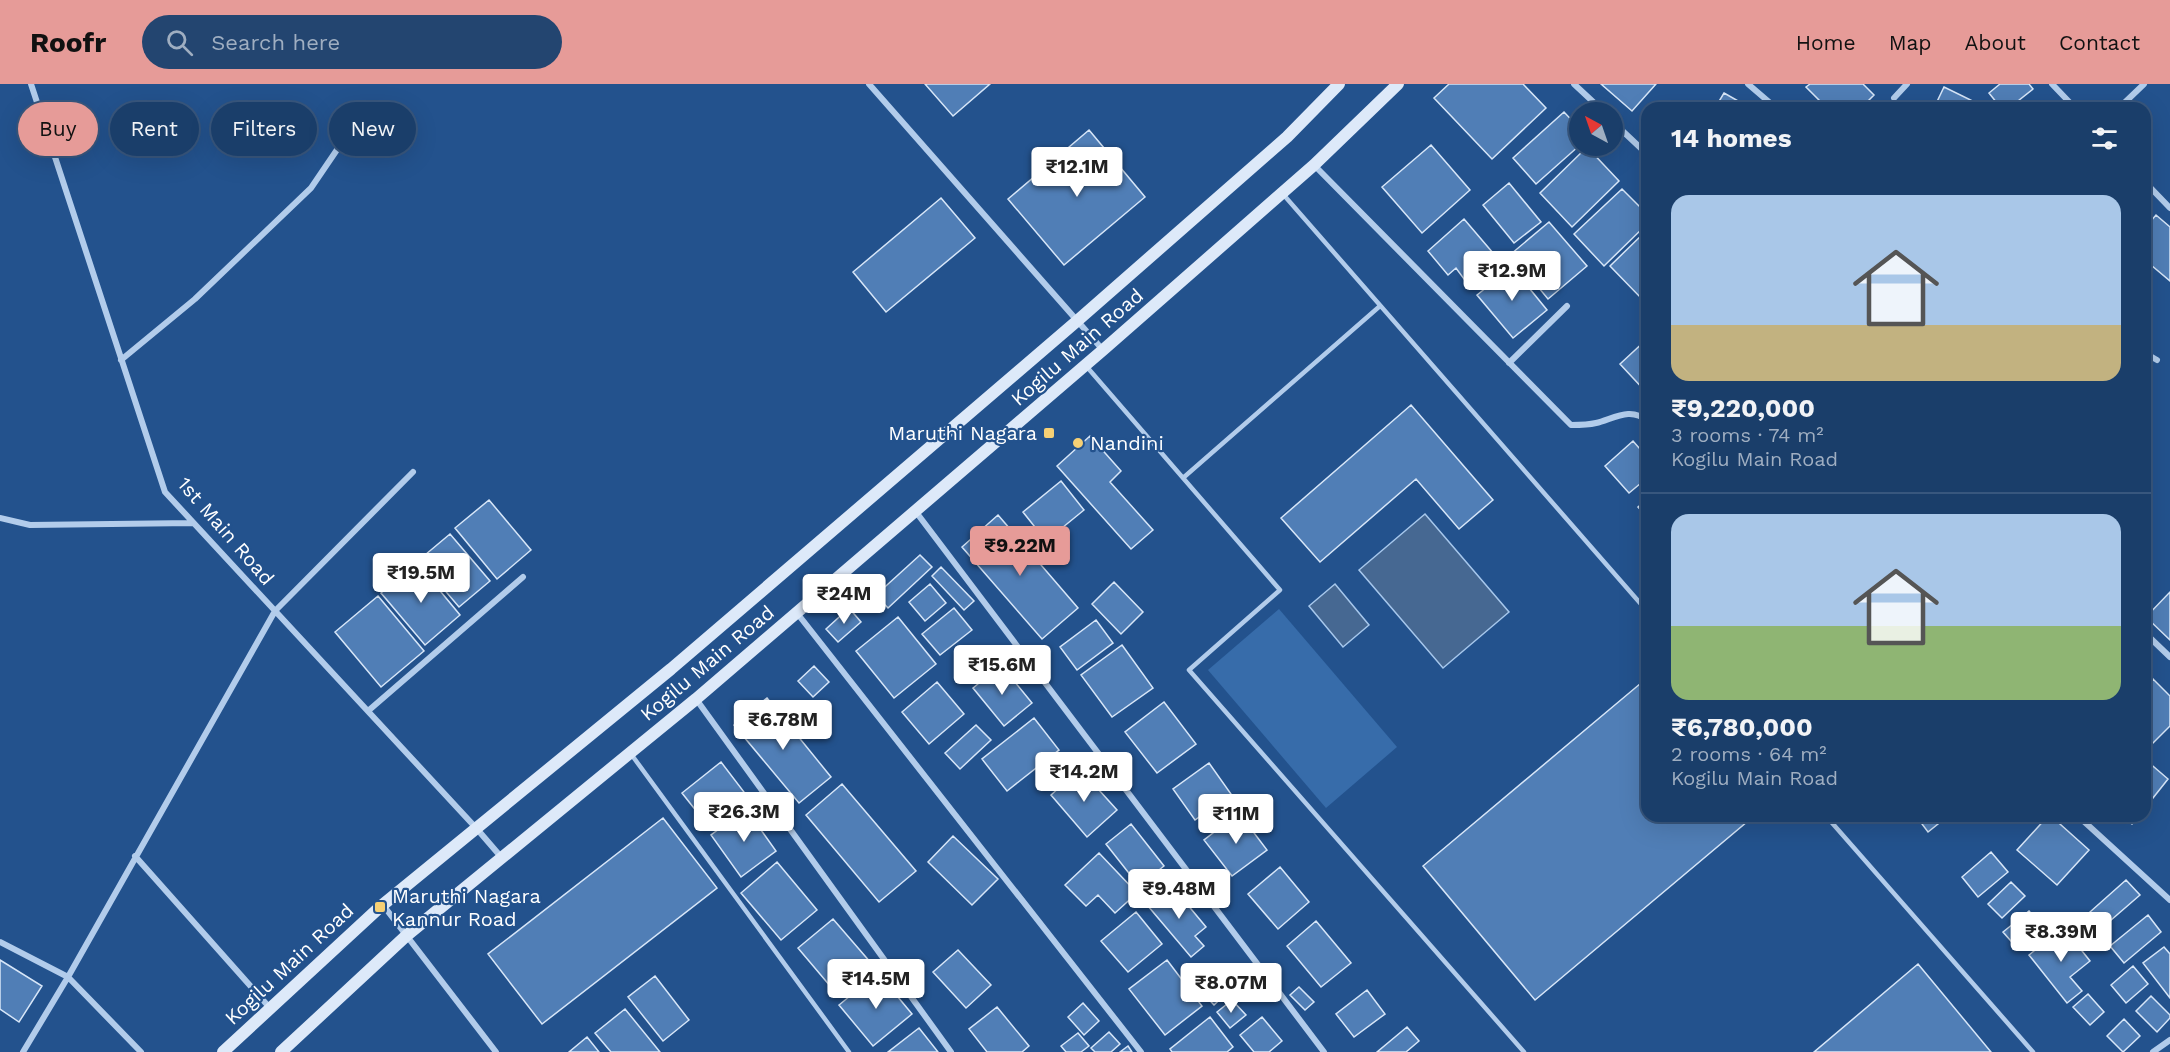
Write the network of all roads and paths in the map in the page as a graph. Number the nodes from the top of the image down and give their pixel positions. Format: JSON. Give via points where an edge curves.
{"nodes":[{"id":1,"x":39,"y":84,"type":"edge"},
{"id":2,"x":869,"y":84,"type":"edge"},
{"id":3,"x":1339,"y":84,"type":"edge"},
{"id":4,"x":1398,"y":84,"type":"edge"},
{"id":5,"x":1575,"y":84,"type":"edge"},
{"id":6,"x":1748,"y":84,"type":"edge"},
{"id":7,"x":1907,"y":84,"type":"edge"},
{"id":8,"x":2052,"y":84,"type":"edge"},
{"id":9,"x":2144,"y":84,"type":"edge"},
{"id":10,"x":32,"y":86,"type":"edge"},
{"id":11,"x":1894,"y":98,"type":"dead end"},
{"id":12,"x":1594,"y":102,"type":"edge"},
{"id":13,"x":1769,"y":102,"type":"edge"},
{"id":14,"x":2069,"y":102,"type":"edge"},
{"id":15,"x":2125,"y":102,"type":"edge"},
{"id":16,"x":1623,"y":131,"type":"edge"},
{"id":17,"x":1641,"y":148,"type":"edge"},
{"id":18,"x":333,"y":156,"type":"edge"},
{"id":19,"x":1314,"y":165,"type":"junction"},
{"id":20,"x":2151,"y":188,"type":"edge"},
{"id":21,"x":1282,"y":194,"type":"junction"},
{"id":22,"x":2170,"y":208,"type":"edge"},
{"id":23,"x":1380,"y":306,"type":"junction"},
{"id":24,"x":1567,"y":306,"type":"dead end"},
{"id":25,"x":1077,"y":321,"type":"junction"},
{"id":26,"x":1103,"y":350,"type":"junction"},
{"id":27,"x":2151,"y":356,"type":"edge"},
{"id":28,"x":121,"y":360,"type":"junction"},
{"id":29,"x":2157,"y":360,"type":"dead end"},
{"id":30,"x":1509,"y":363,"type":"junction"},
{"id":31,"x":1085,"y":365,"type":"junction"},
{"id":32,"x":1641,"y":417,"type":"edge"},
{"id":33,"x":413,"y":472,"type":"dead end"},
{"id":34,"x":1183,"y":478,"type":"junction"},
{"id":35,"x":916,"y":512,"type":"junction"},
{"id":36,"x":0,"y":518,"type":"edge"},
{"id":37,"x":193,"y":523,"type":"junction"},
{"id":38,"x":523,"y":577,"type":"dead end"},
{"id":39,"x":1641,"y":604,"type":"edge"},
{"id":40,"x":275,"y":611,"type":"junction"},
{"id":41,"x":797,"y":613,"type":"junction"},
{"id":42,"x":2151,"y":639,"type":"edge"},
{"id":43,"x":2170,"y":657,"type":"edge"},
{"id":44,"x":696,"y":699,"type":"junction"},
{"id":45,"x":368,"y":711,"type":"junction"},
{"id":46,"x":630,"y":753,"type":"junction"},
{"id":47,"x":1831,"y":822,"type":"edge"},
{"id":48,"x":2085,"y":822,"type":"edge"},
{"id":49,"x":477,"y":829,"type":"junction"},
{"id":50,"x":135,"y":856,"type":"junction"},
{"id":51,"x":502,"y":859,"type":"junction"},
{"id":52,"x":2170,"y":900,"type":"edge"},
{"id":53,"x":382,"y":905,"type":"junction"},
{"id":54,"x":406,"y":936,"type":"junction"},
{"id":55,"x":0,"y":942,"type":"edge"},
{"id":56,"x":68,"y":977,"type":"junction"},
{"id":57,"x":270,"y":1008,"type":"junction"},
{"id":58,"x":2170,"y":1040,"type":"edge"},
{"id":59,"x":22,"y":1052,"type":"edge"},
{"id":60,"x":141,"y":1052,"type":"edge"},
{"id":61,"x":223,"y":1052,"type":"edge"},
{"id":62,"x":281,"y":1052,"type":"edge"},
{"id":63,"x":496,"y":1052,"type":"edge"},
{"id":64,"x":849,"y":1052,"type":"edge"},
{"id":65,"x":951,"y":1052,"type":"edge"},
{"id":66,"x":1141,"y":1052,"type":"edge"},
{"id":67,"x":1324,"y":1052,"type":"edge"},
{"id":68,"x":1524,"y":1052,"type":"edge"},
{"id":69,"x":2033,"y":1052,"type":"edge"},
{"id":70,"x":2153,"y":1052,"type":"edge"}],
"edges":[{"from":1,"to":10,"type":"street"},
{"from":2,"to":25,"type":"street"},
{"from":3,"to":25,"type":"main road","name":"Kogilu Main Road","via":[[1287,137]]},
{"from":4,"to":19,"type":"main road","name":"Kogilu Main Road"},
{"from":5,"to":12,"type":"street"},
{"from":6,"to":13,"type":"street"},
{"from":7,"to":11,"type":"street"},
{"from":8,"to":14,"type":"street"},
{"from":9,"to":15,"type":"street"},
{"from":10,"to":28,"type":"street","name":"1st Main Road"},
{"from":16,"to":17,"type":"street"},
{"from":18,"to":28,"type":"street","via":[[311,188],[195,299]]},
{"from":19,"to":21,"type":"main road","name":"Kogilu Main Road"},
{"from":19,"to":30,"type":"street"},
{"from":20,"to":22,"type":"street"},
{"from":21,"to":23,"type":"lane"},
{"from":21,"to":26,"type":"main road","name":"Kogilu Main Road"},
{"from":23,"to":34,"type":"lane"},
{"from":23,"to":39,"type":"lane"},
{"from":24,"to":30,"type":"street"},
{"from":25,"to":26,"type":"street"},
{"from":25,"to":49,"type":"main road","name":"Kogilu Main Road"},
{"from":26,"to":31,"type":"main road","name":"Kogilu Main Road"},
{"from":27,"to":29,"type":"street"},
{"from":28,"to":37,"type":"street","name":"1st Main Road","via":[[165,492]]},
{"from":30,"to":32,"type":"street","via":[[1570,425],[1627,413]]},
{"from":31,"to":34,"type":"lane"},
{"from":31,"to":35,"type":"main road","name":"Kogilu Main Road"},
{"from":33,"to":40,"type":"street"},
{"from":34,"to":68,"type":"lane","via":[[1280,590],[1189,670]]},
{"from":35,"to":41,"type":"main road","name":"Kogilu Main Road"},
{"from":35,"to":67,"type":"street"},
{"from":36,"to":37,"type":"street","via":[[30,525]]},
{"from":37,"to":40,"type":"street","name":"1st Main Road"},
{"from":38,"to":45,"type":"street"},
{"from":40,"to":45,"type":"street","name":"1st Main Road"},
{"from":40,"to":50,"type":"street"},
{"from":41,"to":44,"type":"main road","name":"Kogilu Main Road"},
{"from":41,"to":66,"type":"street"},
{"from":42,"to":43,"type":"street"},
{"from":44,"to":46,"type":"main road","name":"Kogilu Main Road"},
{"from":44,"to":65,"type":"street"},
{"from":45,"to":49,"type":"street","name":"1st Main Road"},
{"from":46,"to":51,"type":"main road","name":"Kogilu Main Road"},
{"from":46,"to":64,"type":"lane"},
{"from":47,"to":69,"type":"lane"},
{"from":48,"to":52,"type":"street"},
{"from":49,"to":51,"type":"street","name":"1st Main Road"},
{"from":49,"to":53,"type":"main road","name":"Kogilu Main Road"},
{"from":50,"to":56,"type":"street"},
{"from":50,"to":57,"type":"street"},
{"from":51,"to":54,"type":"main road","name":"Kogilu Main Road"},
{"from":53,"to":54,"type":"street"},
{"from":53,"to":57,"type":"main road","name":"Kogilu Main Road"},
{"from":54,"to":62,"type":"main road","name":"Kogilu Main Road"},
{"from":54,"to":63,"type":"street"},
{"from":55,"to":56,"type":"street"},
{"from":56,"to":59,"type":"street"},
{"from":56,"to":60,"type":"street"},
{"from":57,"to":61,"type":"main road","name":"Kogilu Main Road"},
{"from":58,"to":70,"type":"street"}]}
